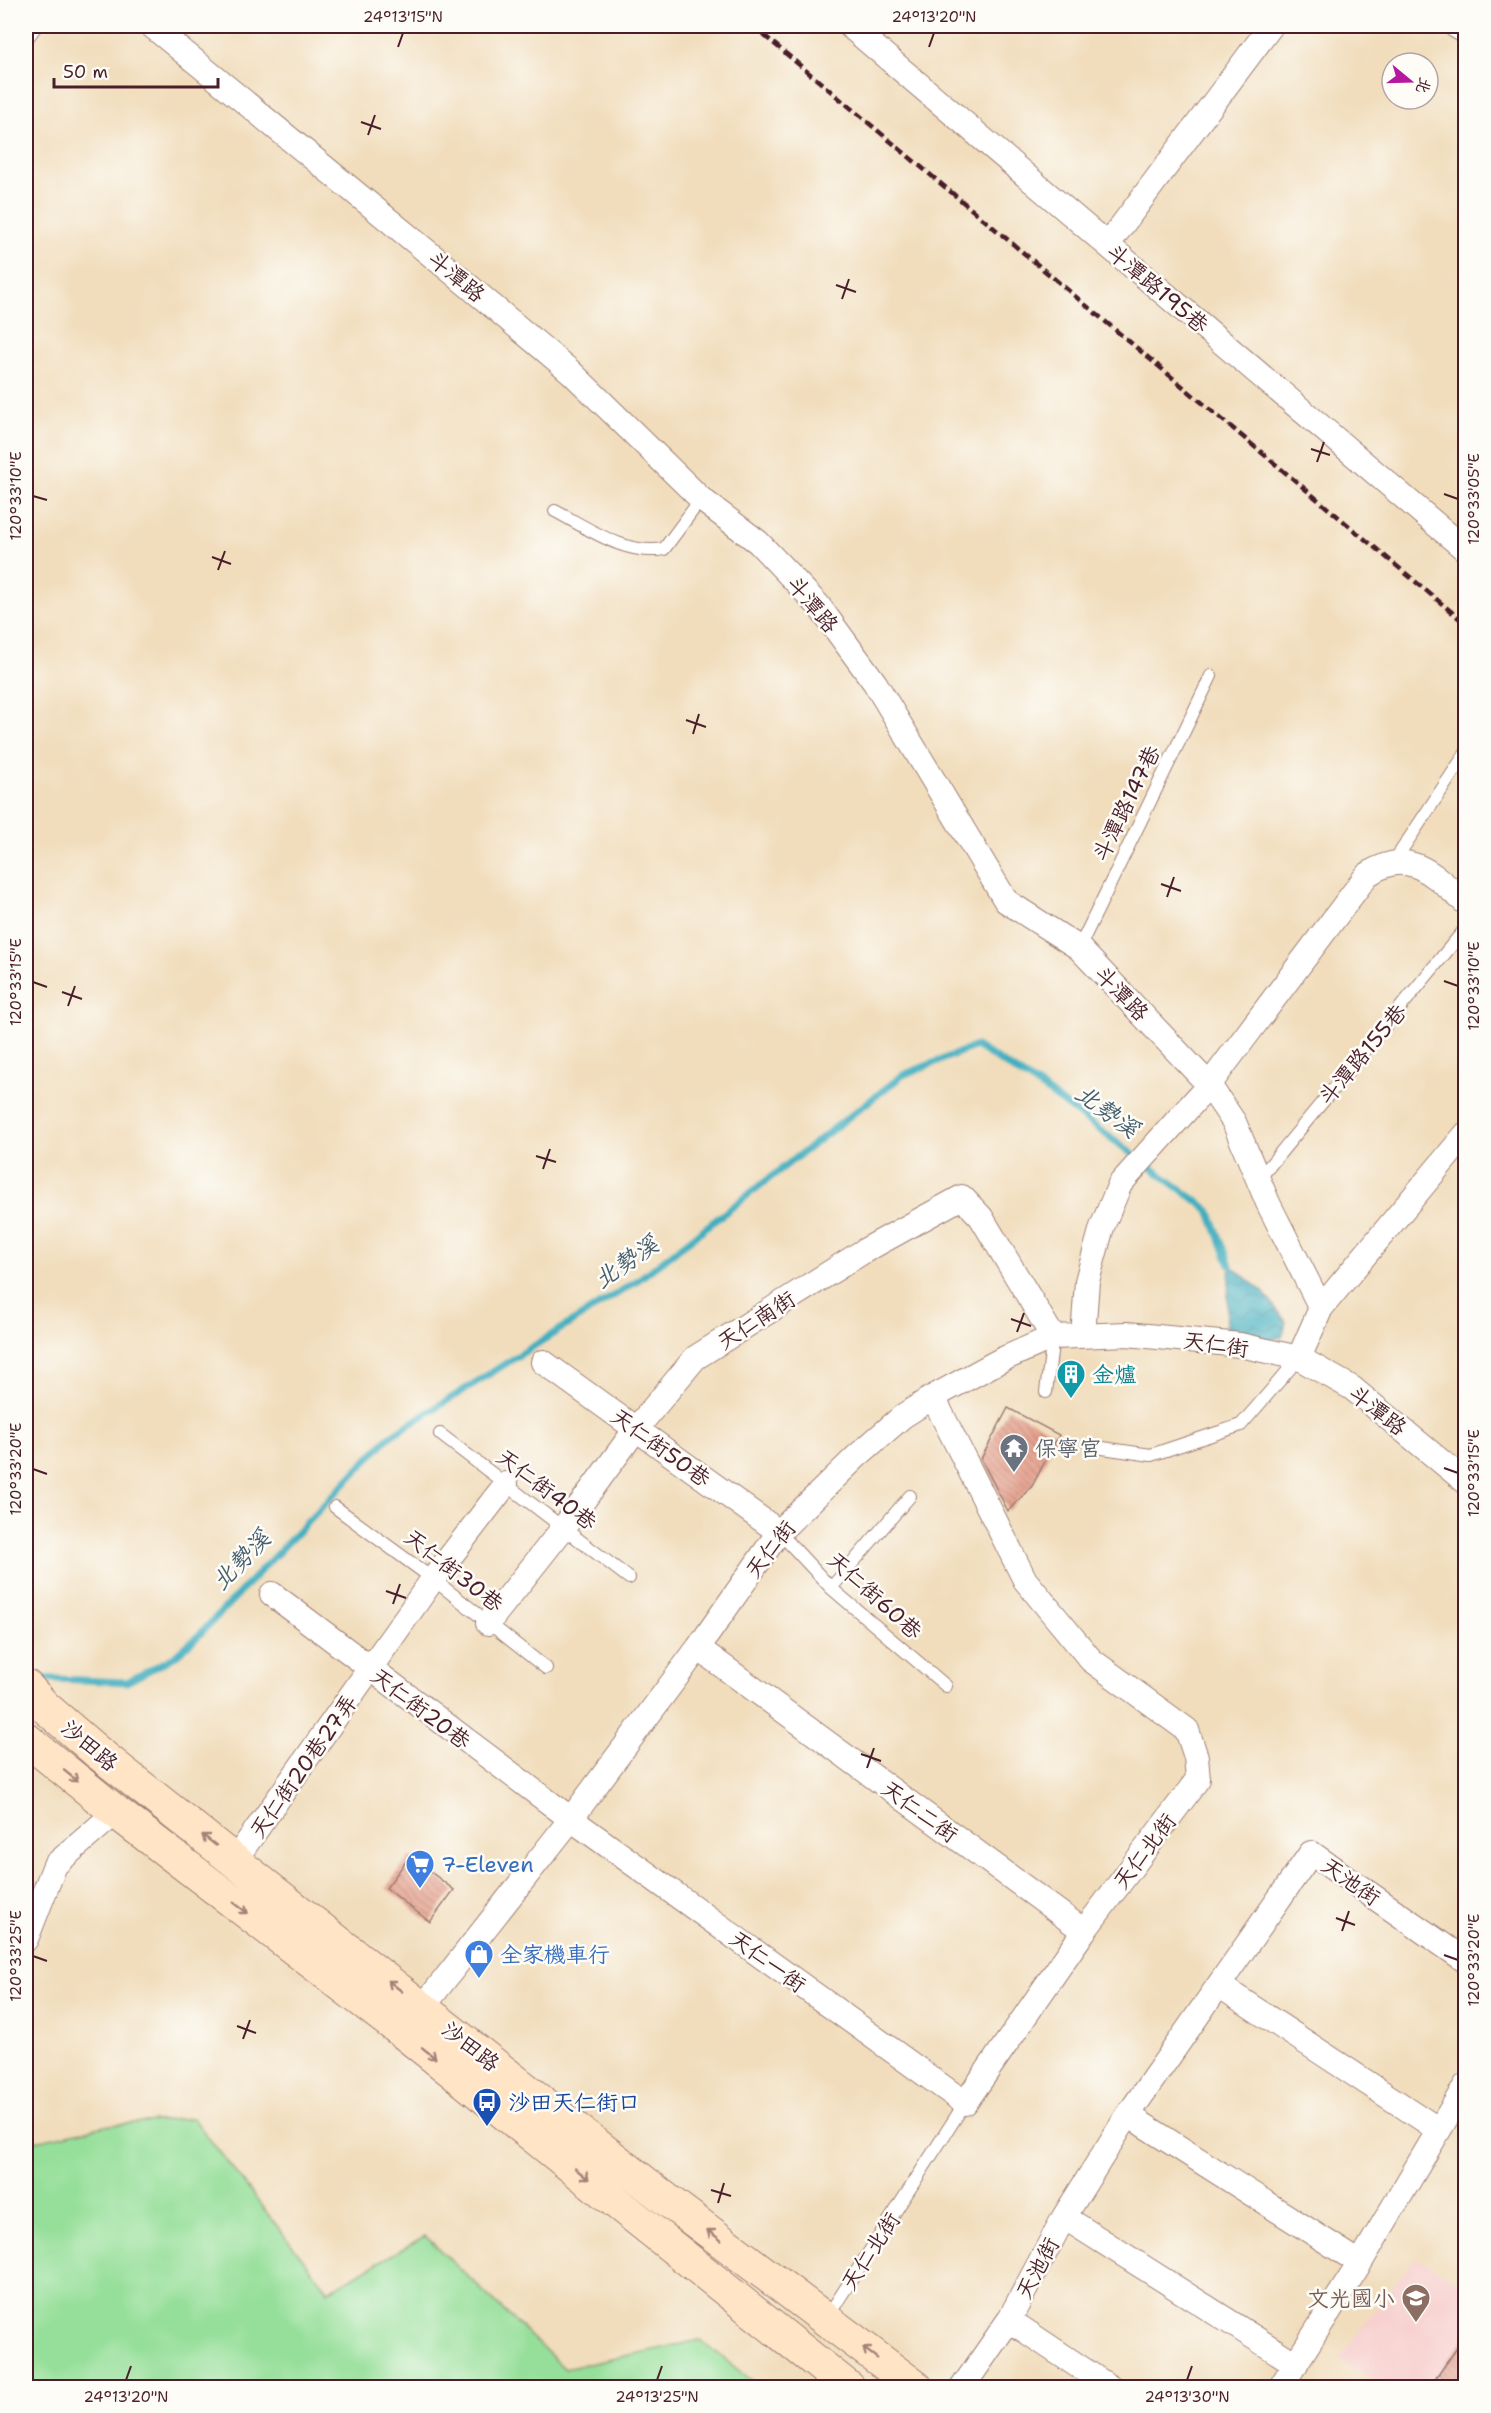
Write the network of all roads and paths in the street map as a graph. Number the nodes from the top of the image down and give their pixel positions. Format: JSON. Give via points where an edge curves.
{"nodes":[{"id":1,"x":36,"y":26,"type":"edge"},
{"id":2,"x":152,"y":26,"type":"edge"},
{"id":3,"x":850,"y":26,"type":"edge"},
{"id":4,"x":1271,"y":26,"type":"edge"},
{"id":5,"x":1456,"y":26,"type":"edge"},
{"id":6,"x":1466,"y":33,"type":"edge"},
{"id":7,"x":26,"y":40,"type":"edge"},
{"id":8,"x":1108,"y":244,"type":"junction"},
{"id":9,"x":701,"y":499,"type":"junction"},
{"id":10,"x":555,"y":511,"type":"dead end"},
{"id":11,"x":1466,"y":550,"type":"edge"},
{"id":12,"x":1211,"y":676,"type":"dead end"},
{"id":13,"x":1466,"y":753,"type":"edge"},
{"id":14,"x":1393,"y":862,"type":"junction"},
{"id":15,"x":1466,"y":903,"type":"edge"},
{"id":16,"x":1466,"y":928,"type":"edge"},
{"id":17,"x":1079,"y":948,"type":"junction"},
{"id":18,"x":1209,"y":1085,"type":"junction"},
{"id":19,"x":1466,"y":1134,"type":"edge"},
{"id":20,"x":1258,"y":1180,"type":"junction"},
{"id":21,"x":1321,"y":1308,"type":"junction"},
{"id":22,"x":1083,"y":1336,"type":"junction"},
{"id":23,"x":1053,"y":1337,"type":"junction"},
{"id":24,"x":1299,"y":1358,"type":"junction"},
{"id":25,"x":543,"y":1362,"type":"dead end"},
{"id":26,"x":1046,"y":1392,"type":"dead end"},
{"id":27,"x":933,"y":1397,"type":"junction"},
{"id":28,"x":636,"y":1429,"type":"junction"},
{"id":29,"x":440,"y":1434,"type":"dead end"},
{"id":30,"x":1089,"y":1446,"type":"dead end"},
{"id":31,"x":1466,"y":1482,"type":"edge"},
{"id":32,"x":506,"y":1484,"type":"junction"},
{"id":33,"x":910,"y":1496,"type":"dead end"},
{"id":34,"x":335,"y":1507,"type":"dead end"},
{"id":35,"x":564,"y":1527,"type":"junction"},
{"id":36,"x":779,"y":1532,"type":"junction"},
{"id":37,"x":629,"y":1578,"type":"dead end"},
{"id":38,"x":433,"y":1579,"type":"junction"},
{"id":39,"x":831,"y":1588,"type":"junction"},
{"id":40,"x":272,"y":1594,"type":"dead end"},
{"id":41,"x":488,"y":1623,"type":"junction"},
{"id":42,"x":698,"y":1648,"type":"junction"},
{"id":43,"x":546,"y":1668,"type":"dead end"},
{"id":44,"x":371,"y":1671,"type":"junction"},
{"id":45,"x":946,"y":1686,"type":"dead end"},
{"id":46,"x":30,"y":1690,"type":"edge"},
{"id":47,"x":26,"y":1738,"type":"edge"},
{"id":48,"x":116,"y":1812,"type":"junction"},
{"id":49,"x":571,"y":1819,"type":"junction"},
{"id":50,"x":235,"y":1860,"type":"junction"},
{"id":51,"x":1084,"y":1931,"type":"junction"},
{"id":52,"x":26,"y":1939,"type":"edge"},
{"id":53,"x":1466,"y":1961,"type":"edge"},
{"id":54,"x":1220,"y":1986,"type":"junction"},
{"id":55,"x":413,"y":2020,"type":"junction"},
{"id":56,"x":1466,"y":2085,"type":"edge"},
{"id":57,"x":966,"y":2103,"type":"junction"},
{"id":58,"x":1128,"y":2115,"type":"junction"},
{"id":59,"x":1439,"y":2130,"type":"junction"},
{"id":60,"x":1064,"y":2217,"type":"junction"},
{"id":61,"x":1360,"y":2263,"type":"junction"},
{"id":62,"x":826,"y":2320,"type":"junction"},
{"id":63,"x":1009,"y":2320,"type":"junction"},
{"id":64,"x":1296,"y":2364,"type":"junction"},
{"id":65,"x":849,"y":2388,"type":"edge"},
{"id":66,"x":917,"y":2388,"type":"edge"},
{"id":67,"x":962,"y":2388,"type":"edge"},
{"id":68,"x":1112,"y":2388,"type":"edge"},
{"id":69,"x":1280,"y":2388,"type":"edge"}],
"edges":[{"from":1,"to":7,"type":"lane"},
{"from":2,"to":9,"type":"street","name":"斗潭路","via":[[571,372]]},
{"from":3,"to":8,"type":"street","name":"斗潭路195巷"},
{"from":4,"to":8,"type":"street"},
{"from":5,"to":6,"type":"street"},
{"from":8,"to":11,"type":"street","name":"斗潭路195巷"},
{"from":9,"to":10,"type":"lane","via":[[664,549],[648,552],[624,546]]},
{"from":9,"to":17,"type":"street","name":"斗潭路","via":[[758,542],[818,605],[875,683],[1006,901]]},
{"from":12,"to":17,"type":"lane","name":"斗潭路147巷"},
{"from":13,"to":14,"type":"lane"},
{"from":14,"to":15,"type":"street","via":[[1411,863],[1428,870]]},
{"from":14,"to":18,"type":"street","via":[[1367,875]]},
{"from":16,"to":20,"type":"lane","name":"斗潭路155巷"},
{"from":17,"to":18,"type":"street","name":"斗潭路"},
{"from":18,"to":20,"type":"street","name":"斗潭路","via":[[1234,1122]]},
{"from":18,"to":22,"type":"street","via":[[1120,1184],[1102,1227],[1088,1281]]},
{"from":19,"to":21,"type":"street"},
{"from":20,"to":21,"type":"street","name":"斗潭路"},
{"from":21,"to":24,"type":"street"},
{"from":22,"to":23,"type":"street","name":"天仁街"},
{"from":22,"to":24,"type":"street","name":"天仁街","via":[[1127,1334],[1195,1339]]},
{"from":23,"to":26,"type":"lane"},
{"from":23,"to":27,"type":"street","name":"天仁街"},
{"from":23,"to":28,"type":"street","name":"天仁南街","via":[[981,1217],[962,1197],[864,1251],[695,1358]]},
{"from":24,"to":30,"type":"lane","via":[[1240,1425],[1151,1455]]},
{"from":24,"to":31,"type":"street","name":"斗潭路","via":[[1352,1388]]},
{"from":25,"to":28,"type":"street","name":"天仁街50巷"},
{"from":27,"to":36,"type":"street","name":"天仁街","via":[[903,1416],[856,1457]]},
{"from":27,"to":51,"type":"street","name":"天仁北街","via":[[1025,1580],[1091,1660],[1187,1730],[1196,1757],[1198,1779]]},
{"from":28,"to":35,"type":"street","name":"天仁南街"},
{"from":28,"to":36,"type":"street","name":"天仁街50巷"},
{"from":29,"to":32,"type":"lane","name":"天仁街40巷"},
{"from":32,"to":35,"type":"lane","name":"天仁街40巷"},
{"from":32,"to":38,"type":"street","name":"天仁街20巷27弄"},
{"from":33,"to":39,"type":"lane"},
{"from":34,"to":38,"type":"lane","name":"天仁街30巷"},
{"from":35,"to":37,"type":"lane","name":"天仁街40巷"},
{"from":35,"to":41,"type":"street","name":"天仁南街"},
{"from":36,"to":39,"type":"lane","name":"天仁街60巷"},
{"from":36,"to":42,"type":"street","name":"天仁街"},
{"from":38,"to":41,"type":"lane","name":"天仁街30巷"},
{"from":38,"to":44,"type":"street","name":"天仁街20巷27弄"},
{"from":39,"to":45,"type":"lane","name":"天仁街60巷"},
{"from":40,"to":44,"type":"street","name":"天仁街20巷"},
{"from":41,"to":43,"type":"lane","name":"天仁街30巷"},
{"from":42,"to":49,"type":"street","name":"天仁街"},
{"from":42,"to":51,"type":"street","name":"天仁二街"},
{"from":44,"to":49,"type":"street","name":"天仁街20巷"},
{"from":44,"to":50,"type":"street","name":"天仁街20巷27弄"},
{"from":50,"to":46,"type":"street","name":"沙田路","one_way":true,"via":[[96,1751]]},
{"from":47,"to":48,"type":"street","name":"沙田路","one_way":true},
{"from":48,"to":52,"type":"street","via":[[55,1865]]},
{"from":48,"to":55,"type":"street","name":"沙田路","one_way":true},
{"from":49,"to":55,"type":"street","name":"天仁街"},
{"from":49,"to":57,"type":"street","name":"天仁一街"},
{"from":55,"to":50,"type":"street","name":"沙田路","one_way":true},
{"from":51,"to":57,"type":"street","name":"天仁北街"},
{"from":53,"to":54,"type":"street","name":"天池街","via":[[1311,1853]]},
{"from":54,"to":58,"type":"street","name":"天池街"},
{"from":54,"to":59,"type":"street"},
{"from":62,"to":55,"type":"street","name":"沙田路","one_way":true,"via":[[667,2200]]},
{"from":55,"to":65,"type":"street","name":"沙田路","one_way":true},
{"from":56,"to":59,"type":"street"},
{"from":57,"to":62,"type":"lane","name":"天仁北街"},
{"from":58,"to":60,"type":"street","name":"天池街"},
{"from":58,"to":61,"type":"street"},
{"from":59,"to":61,"type":"street"},
{"from":60,"to":63,"type":"street","name":"天池街"},
{"from":60,"to":64,"type":"street","name":"天池街"},
{"from":61,"to":64,"type":"street"},
{"from":66,"to":62,"type":"street","name":"沙田路","one_way":true},
{"from":63,"to":67,"type":"street","name":"天池街"},
{"from":63,"to":68,"type":"street","name":"天池街"},
{"from":64,"to":69,"type":"street"}]}
